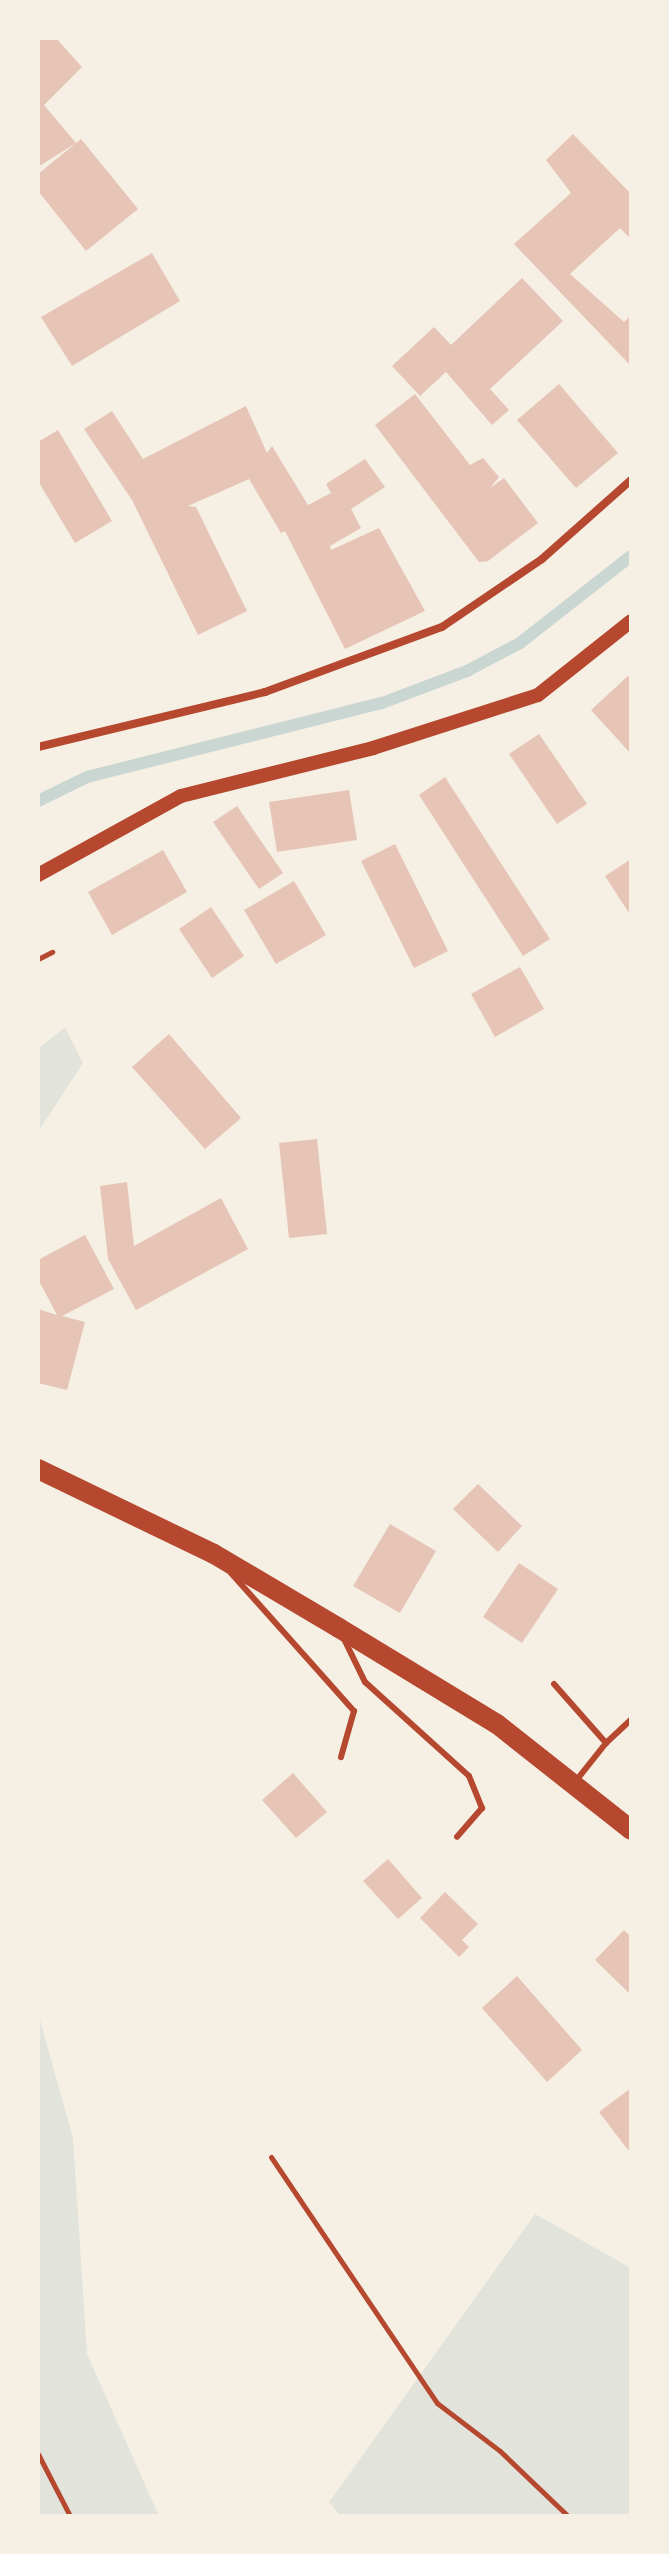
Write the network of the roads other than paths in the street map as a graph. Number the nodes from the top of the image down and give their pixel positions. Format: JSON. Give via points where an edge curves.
{"nodes":[{"id":1,"x":631,"y":480,"type":"edge"},
{"id":2,"x":631,"y":621,"type":"edge"},
{"id":3,"x":38,"y":747,"type":"edge"},
{"id":4,"x":38,"y":875,"type":"edge"},
{"id":5,"x":38,"y":1469,"type":"edge"},
{"id":6,"x":214,"y":1554,"type":"junction"},
{"id":7,"x":339,"y":1628,"type":"junction"},
{"id":8,"x":554,"y":1684,"type":"dead end"},
{"id":9,"x":631,"y":1720,"type":"edge"},
{"id":10,"x":606,"y":1743,"type":"junction"},
{"id":11,"x":341,"y":1757,"type":"dead end"},
{"id":12,"x":575,"y":1782,"type":"junction"},
{"id":13,"x":631,"y":1830,"type":"edge"},
{"id":14,"x":457,"y":1837,"type":"dead end"}],
"edges":[{"from":1,"to":3,"type":"street","via":[[542,559],[442,627],[265,692]]},
{"from":2,"to":4,"type":"street","via":[[538,695],[373,748],[181,796]]},
{"from":5,"to":6,"type":"main road"},
{"from":6,"to":7,"type":"main road"},
{"from":6,"to":11,"type":"lane","via":[[354,1711]]},
{"from":7,"to":12,"type":"main road","via":[[497,1724]]},
{"from":7,"to":14,"type":"lane","via":[[365,1682],[469,1776],[482,1808]]},
{"from":8,"to":10,"type":"lane"},
{"from":9,"to":10,"type":"lane"},
{"from":10,"to":12,"type":"lane"},
{"from":12,"to":13,"type":"main road"}]}
